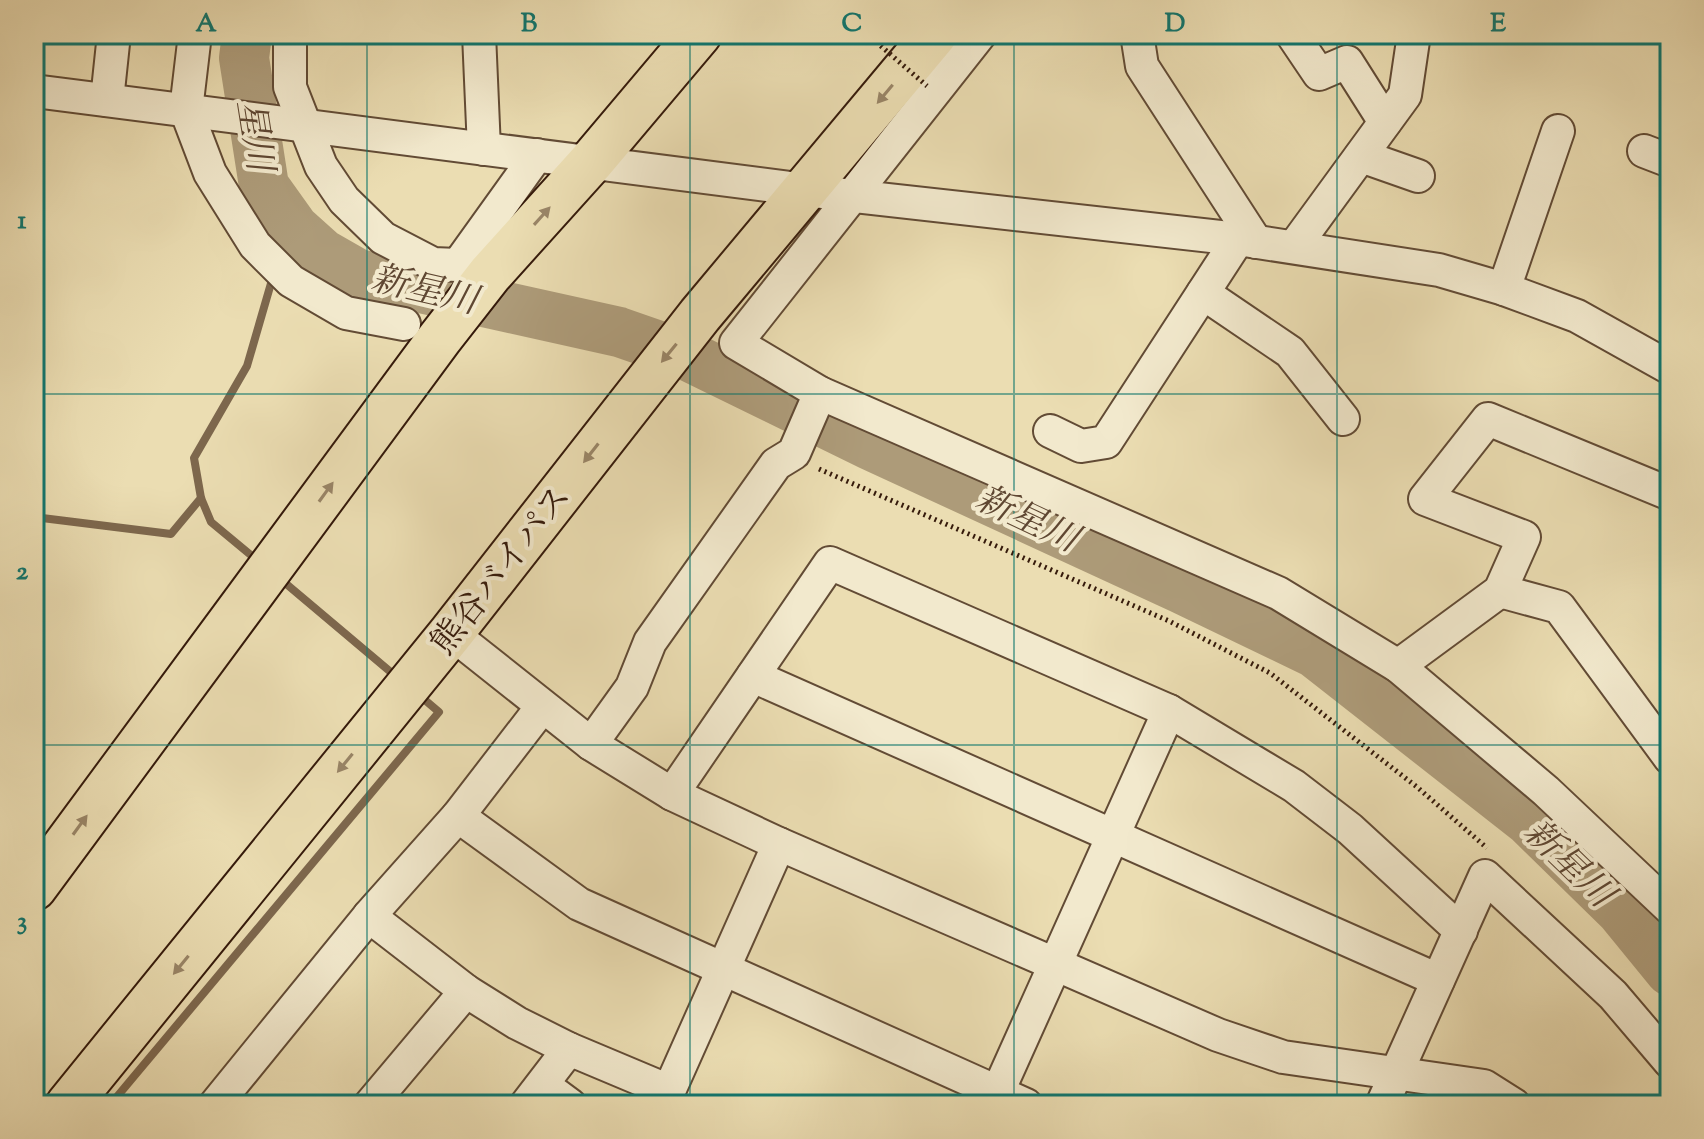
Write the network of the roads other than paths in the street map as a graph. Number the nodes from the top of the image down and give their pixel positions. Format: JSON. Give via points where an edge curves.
{"nodes":[{"id":1,"x":114,"y":34,"type":"edge"},
{"id":2,"x":195,"y":34,"type":"edge"},
{"id":3,"x":290,"y":34,"type":"edge"},
{"id":4,"x":479,"y":34,"type":"edge"},
{"id":5,"x":699,"y":34,"type":"edge"},
{"id":6,"x":935,"y":34,"type":"edge"},
{"id":7,"x":980,"y":34,"type":"edge"},
{"id":8,"x":1137,"y":34,"type":"edge"},
{"id":9,"x":1292,"y":34,"type":"edge"},
{"id":10,"x":1414,"y":34,"type":"edge"},
{"id":11,"x":34,"y":91,"type":"edge"},
{"id":12,"x":107,"y":100,"type":"junction"},
{"id":13,"x":186,"y":110,"type":"junction"},
{"id":14,"x":1385,"y":122,"type":"junction"},
{"id":15,"x":304,"y":127,"type":"junction"},
{"id":16,"x":1558,"y":131,"type":"dead end"},
{"id":17,"x":484,"y":149,"type":"junction"},
{"id":18,"x":537,"y":155,"type":"junction"},
{"id":19,"x":1361,"y":156,"type":"junction"},
{"id":20,"x":591,"y":162,"type":"junction"},
{"id":21,"x":1418,"y":176,"type":"dead end"},
{"id":22,"x":805,"y":189,"type":"junction"},
{"id":23,"x":853,"y":196,"type":"junction"},
{"id":24,"x":1247,"y":241,"type":"junction"},
{"id":25,"x":1294,"y":247,"type":"junction"},
{"id":26,"x":1504,"y":289,"type":"junction"},
{"id":27,"x":1203,"y":293,"type":"junction"},
{"id":28,"x":422,"y":331,"type":"junction"},
{"id":29,"x":1670,"y":368,"type":"edge"},
{"id":30,"x":820,"y":394,"type":"junction"},
{"id":31,"x":1343,"y":419,"type":"dead end"},
{"id":32,"x":1050,"y":431,"type":"dead end"},
{"id":33,"x":1670,"y":494,"type":"edge"},
{"id":34,"x":1500,"y":591,"type":"junction"},
{"id":35,"x":451,"y":633,"type":"junction"},
{"id":36,"x":1398,"y":666,"type":"junction"},
{"id":37,"x":753,"y":676,"type":"junction"},
{"id":38,"x":542,"y":707,"type":"junction"},
{"id":39,"x":1169,"y":711,"type":"junction"},
{"id":40,"x":591,"y":744,"type":"junction"},
{"id":41,"x":1670,"y":758,"type":"edge"},
{"id":42,"x":672,"y":794,"type":"junction"},
{"id":43,"x":458,"y":816,"type":"junction"},
{"id":44,"x":1112,"y":837,"type":"junction"},
{"id":45,"x":779,"y":844,"type":"junction"},
{"id":46,"x":34,"y":888,"type":"edge"},
{"id":47,"x":1670,"y":908,"type":"edge"},
{"id":48,"x":369,"y":916,"type":"junction"},
{"id":49,"x":1461,"y":931,"type":"junction"},
{"id":50,"x":1055,"y":964,"type":"junction"},
{"id":51,"x":722,"y":969,"type":"junction"},
{"id":52,"x":1438,"y":980,"type":"junction"},
{"id":53,"x":466,"y":991,"type":"junction"},
{"id":54,"x":569,"y":1049,"type":"junction"},
{"id":55,"x":1670,"y":1062,"type":"edge"},
{"id":56,"x":1397,"y":1072,"type":"junction"},
{"id":57,"x":534,"y":1095,"type":"edge"},
{"id":58,"x":1005,"y":1101,"type":"edge"},
{"id":59,"x":68,"y":1105,"type":"edge"},
{"id":60,"x":215,"y":1105,"type":"edge"},
{"id":61,"x":370,"y":1105,"type":"edge"},
{"id":62,"x":570,"y":1105,"type":"edge"},
{"id":63,"x":1382,"y":1105,"type":"edge"},
{"id":64,"x":1514,"y":1105,"type":"edge"}],
"edges":[{"from":1,"to":12,"type":"street"},
{"from":2,"to":13,"type":"street"},
{"from":3,"to":15,"type":"street","via":[[290,87]]},
{"from":4,"to":17,"type":"street"},
{"from":5,"to":20,"type":"highway"},
{"from":6,"to":22,"type":"highway","name":"熊谷バイパス","one_way":true},
{"from":7,"to":23,"type":"street"},
{"from":8,"to":24,"type":"street","via":[[1142,66]]},
{"from":9,"to":14,"type":"street","via":[[1319,74],[1347,62]]},
{"from":10,"to":14,"type":"street","via":[[1405,95]]},
{"from":11,"to":12,"type":"street"},
{"from":12,"to":13,"type":"street"},
{"from":13,"to":15,"type":"street"},
{"from":13,"to":28,"type":"street","via":[[210,173],[255,245],[291,281],[346,313]]},
{"from":14,"to":19,"type":"street"},
{"from":15,"to":17,"type":"street"},
{"from":15,"to":18,"type":"street","via":[[344,200],[383,238],[433,264],[458,265]]},
{"from":16,"to":26,"type":"street"},
{"from":17,"to":18,"type":"street"},
{"from":18,"to":20,"type":"street"},
{"from":19,"to":21,"type":"street"},
{"from":19,"to":25,"type":"street"},
{"from":20,"to":22,"type":"street"},
{"from":28,"to":20,"type":"highway","one_way":true,"via":[[490,274]]},
{"from":22,"to":23,"type":"street"},
{"from":22,"to":35,"type":"highway","name":"熊谷バイパス","one_way":true},
{"from":23,"to":24,"type":"street"},
{"from":23,"to":30,"type":"street","via":[[736,343]]},
{"from":24,"to":25,"type":"street"},
{"from":24,"to":27,"type":"street"},
{"from":25,"to":26,"type":"street","via":[[1439,270]]},
{"from":26,"to":29,"type":"street","via":[[1577,316]]},
{"from":27,"to":31,"type":"street","via":[[1290,352]]},
{"from":27,"to":32,"type":"street","via":[[1106,442],[1081,446]]},
{"from":46,"to":28,"type":"highway","one_way":true,"via":[[268,570]]},
{"from":30,"to":36,"type":"street","via":[[1278,593]]},
{"from":30,"to":40,"type":"street","via":[[802,459],[776,464],[650,642],[632,687]]},
{"from":33,"to":34,"type":"street","via":[[1488,419],[1425,499],[1524,537]]},
{"from":34,"to":36,"type":"street"},
{"from":34,"to":41,"type":"street","via":[[1559,607]]},
{"from":35,"to":38,"type":"street"},
{"from":35,"to":59,"type":"highway","name":"熊谷バイパス","one_way":true},
{"from":36,"to":47,"type":"street","via":[[1546,791]]},
{"from":37,"to":39,"type":"street","via":[[830,563]]},
{"from":37,"to":42,"type":"street"},
{"from":37,"to":44,"type":"street"},
{"from":38,"to":40,"type":"street"},
{"from":38,"to":43,"type":"street"},
{"from":39,"to":44,"type":"street"},
{"from":39,"to":49,"type":"street","via":[[1294,786],[1350,829]]},
{"from":40,"to":42,"type":"street"},
{"from":42,"to":45,"type":"street"},
{"from":43,"to":48,"type":"street"},
{"from":43,"to":51,"type":"street","via":[[579,904]]},
{"from":44,"to":50,"type":"street"},
{"from":44,"to":52,"type":"street"},
{"from":45,"to":50,"type":"street"},
{"from":45,"to":51,"type":"street"},
{"from":48,"to":53,"type":"street"},
{"from":48,"to":60,"type":"street"},
{"from":49,"to":52,"type":"street"},
{"from":49,"to":55,"type":"street","via":[[1485,876],[1613,995]]},
{"from":50,"to":56,"type":"street","via":[[1218,1035],[1283,1057]]},
{"from":50,"to":58,"type":"street"},
{"from":51,"to":54,"type":"street","via":[[669,1091]]},
{"from":51,"to":58,"type":"street"},
{"from":52,"to":56,"type":"street"},
{"from":53,"to":54,"type":"street"},
{"from":53,"to":61,"type":"street"},
{"from":54,"to":57,"type":"street"},
{"from":56,"to":63,"type":"street"},
{"from":56,"to":64,"type":"street","via":[[1484,1086]]},
{"from":57,"to":62,"type":"street"}]}
